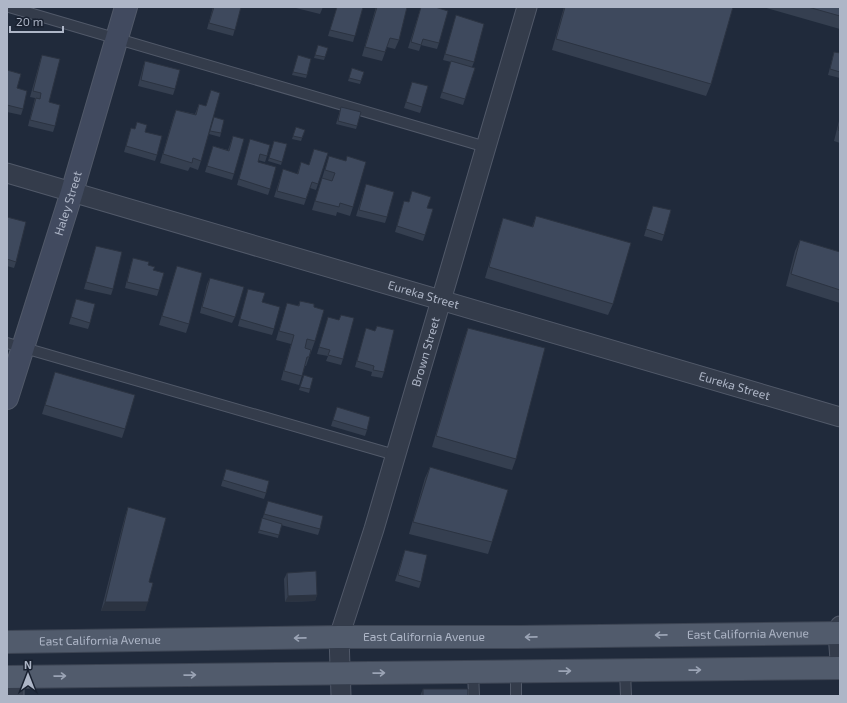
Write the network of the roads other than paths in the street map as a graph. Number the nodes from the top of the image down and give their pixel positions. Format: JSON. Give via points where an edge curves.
{"nodes":[{"id":1,"x":9,"y":7,"type":"edge"},
{"id":2,"x":126,"y":7,"type":"edge"},
{"id":3,"x":527,"y":7,"type":"edge"},
{"id":4,"x":117,"y":38,"type":"junction"},
{"id":5,"x":486,"y":147,"type":"junction"},
{"id":6,"x":7,"y":173,"type":"edge"},
{"id":7,"x":72,"y":192,"type":"junction"},
{"id":8,"x":441,"y":300,"type":"junction"},
{"id":9,"x":15,"y":345,"type":"edge"},
{"id":10,"x":7,"y":398,"type":"edge"},
{"id":11,"x":840,"y":417,"type":"edge"},
{"id":12,"x":395,"y":455,"type":"junction"},
{"id":13,"x":839,"y":631,"type":"edge"},
{"id":14,"x":339,"y":637,"type":"junction"},
{"id":15,"x":7,"y":642,"type":"edge"},
{"id":16,"x":840,"y":660,"type":"edge"},
{"id":17,"x":840,"y":668,"type":"edge"},
{"id":18,"x":625,"y":671,"type":"junction"},
{"id":19,"x":473,"y":672,"type":"junction"},
{"id":20,"x":516,"y":672,"type":"junction"},
{"id":21,"x":340,"y":674,"type":"junction"},
{"id":22,"x":11,"y":683,"type":"edge"},
{"id":23,"x":340,"y":696,"type":"edge"},
{"id":24,"x":474,"y":696,"type":"edge"},
{"id":25,"x":516,"y":696,"type":"edge"},
{"id":26,"x":626,"y":696,"type":"edge"}],
"edges":[{"from":1,"to":4,"type":"lane"},
{"from":2,"to":4,"type":"street","name":"Haley Street"},
{"from":3,"to":5,"type":"street","name":"Brown Street"},
{"from":4,"to":5,"type":"lane"},
{"from":4,"to":7,"type":"street","name":"Haley Street"},
{"from":5,"to":8,"type":"street","name":"Brown Street"},
{"from":6,"to":7,"type":"street","name":"Eureka Street"},
{"from":7,"to":8,"type":"street","name":"Eureka Street"},
{"from":7,"to":9,"type":"street","name":"Haley Street"},
{"from":8,"to":11,"type":"street","name":"Eureka Street"},
{"from":8,"to":12,"type":"street","name":"Brown Street"},
{"from":9,"to":10,"type":"street","name":"Haley Street"},
{"from":9,"to":12,"type":"lane"},
{"from":12,"to":14,"type":"street","name":"Brown Street"},
{"from":13,"to":14,"type":"main road","name":"East California Avenue","one_way":true,"via":[[518,637]]},
{"from":13,"to":16,"type":"street"},
{"from":14,"to":15,"type":"main road","name":"East California Avenue","one_way":true},
{"from":14,"to":21,"type":"street","name":"Brown Street"},
{"from":18,"to":17,"type":"main road","one_way":true},
{"from":20,"to":18,"type":"main road","one_way":true},
{"from":18,"to":26,"type":"lane"},
{"from":19,"to":20,"type":"main road"},
{"from":21,"to":19,"type":"main road","one_way":true},
{"from":19,"to":24,"type":"lane"},
{"from":20,"to":25,"type":"lane"},
{"from":22,"to":21,"type":"main road","one_way":true},
{"from":21,"to":23,"type":"street","name":"Brown Street"}]}
